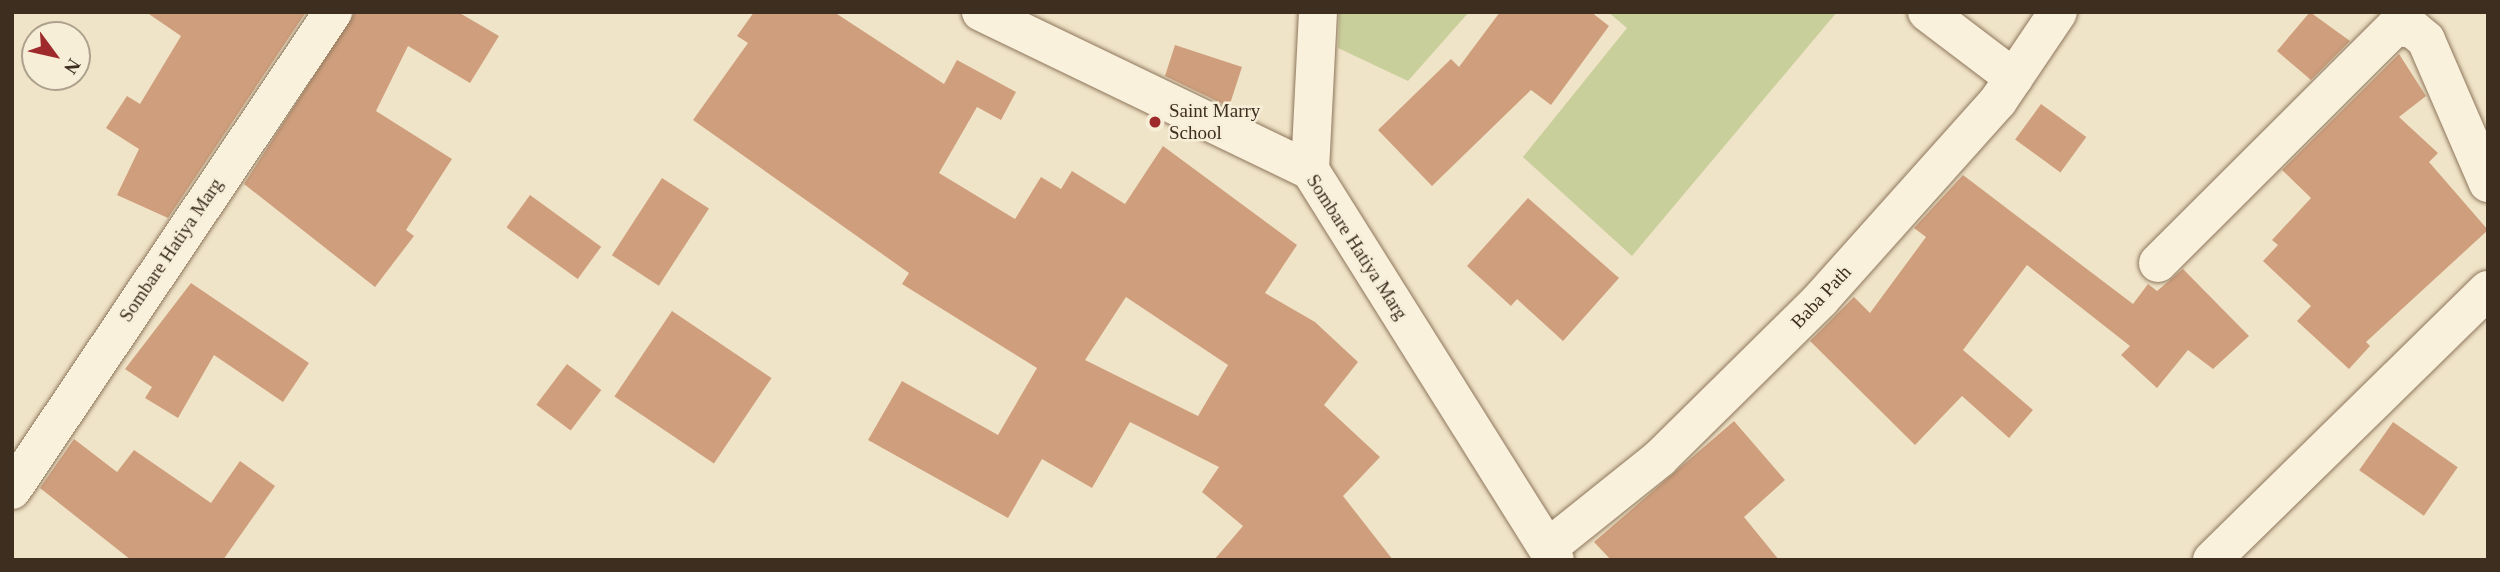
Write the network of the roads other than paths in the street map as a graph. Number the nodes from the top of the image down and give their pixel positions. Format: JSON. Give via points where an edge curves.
{"nodes":[{"id":1,"x":333,"y":12,"type":"edge"},
{"id":2,"x":981,"y":12,"type":"edge"},
{"id":3,"x":1318,"y":12,"type":"edge"},
{"id":4,"x":1927,"y":12,"type":"edge"},
{"id":5,"x":2058,"y":12,"type":"edge"},
{"id":6,"x":2014,"y":78,"type":"junction"},
{"id":7,"x":1310,"y":170,"type":"junction"},
{"id":8,"x":2488,"y":183,"type":"edge"},
{"id":9,"x":2158,"y":263,"type":"dead end"},
{"id":10,"x":2488,"y":290,"type":"edge"},
{"id":11,"x":12,"y":490,"type":"edge"},
{"id":12,"x":1552,"y":554,"type":"edge"},
{"id":13,"x":2212,"y":560,"type":"edge"}],
"edges":[{"from":1,"to":11,"type":"street","name":"Sombare Hatiya Marg"},
{"from":2,"to":7,"type":"street","name":"Sombare Hatiya Marg"},
{"from":3,"to":7,"type":"street"},
{"from":4,"to":6,"type":"street"},
{"from":5,"to":6,"type":"street","name":"Baba Path"},
{"from":6,"to":12,"type":"street","name":"Baba Path","via":[[1821,299],[1660,458]]},
{"from":7,"to":12,"type":"street","name":"Sombare Hatiya Marg"},
{"from":8,"to":9,"type":"street","via":[[2426,40],[2413,29],[2395,27]]},
{"from":10,"to":13,"type":"street"}]}
